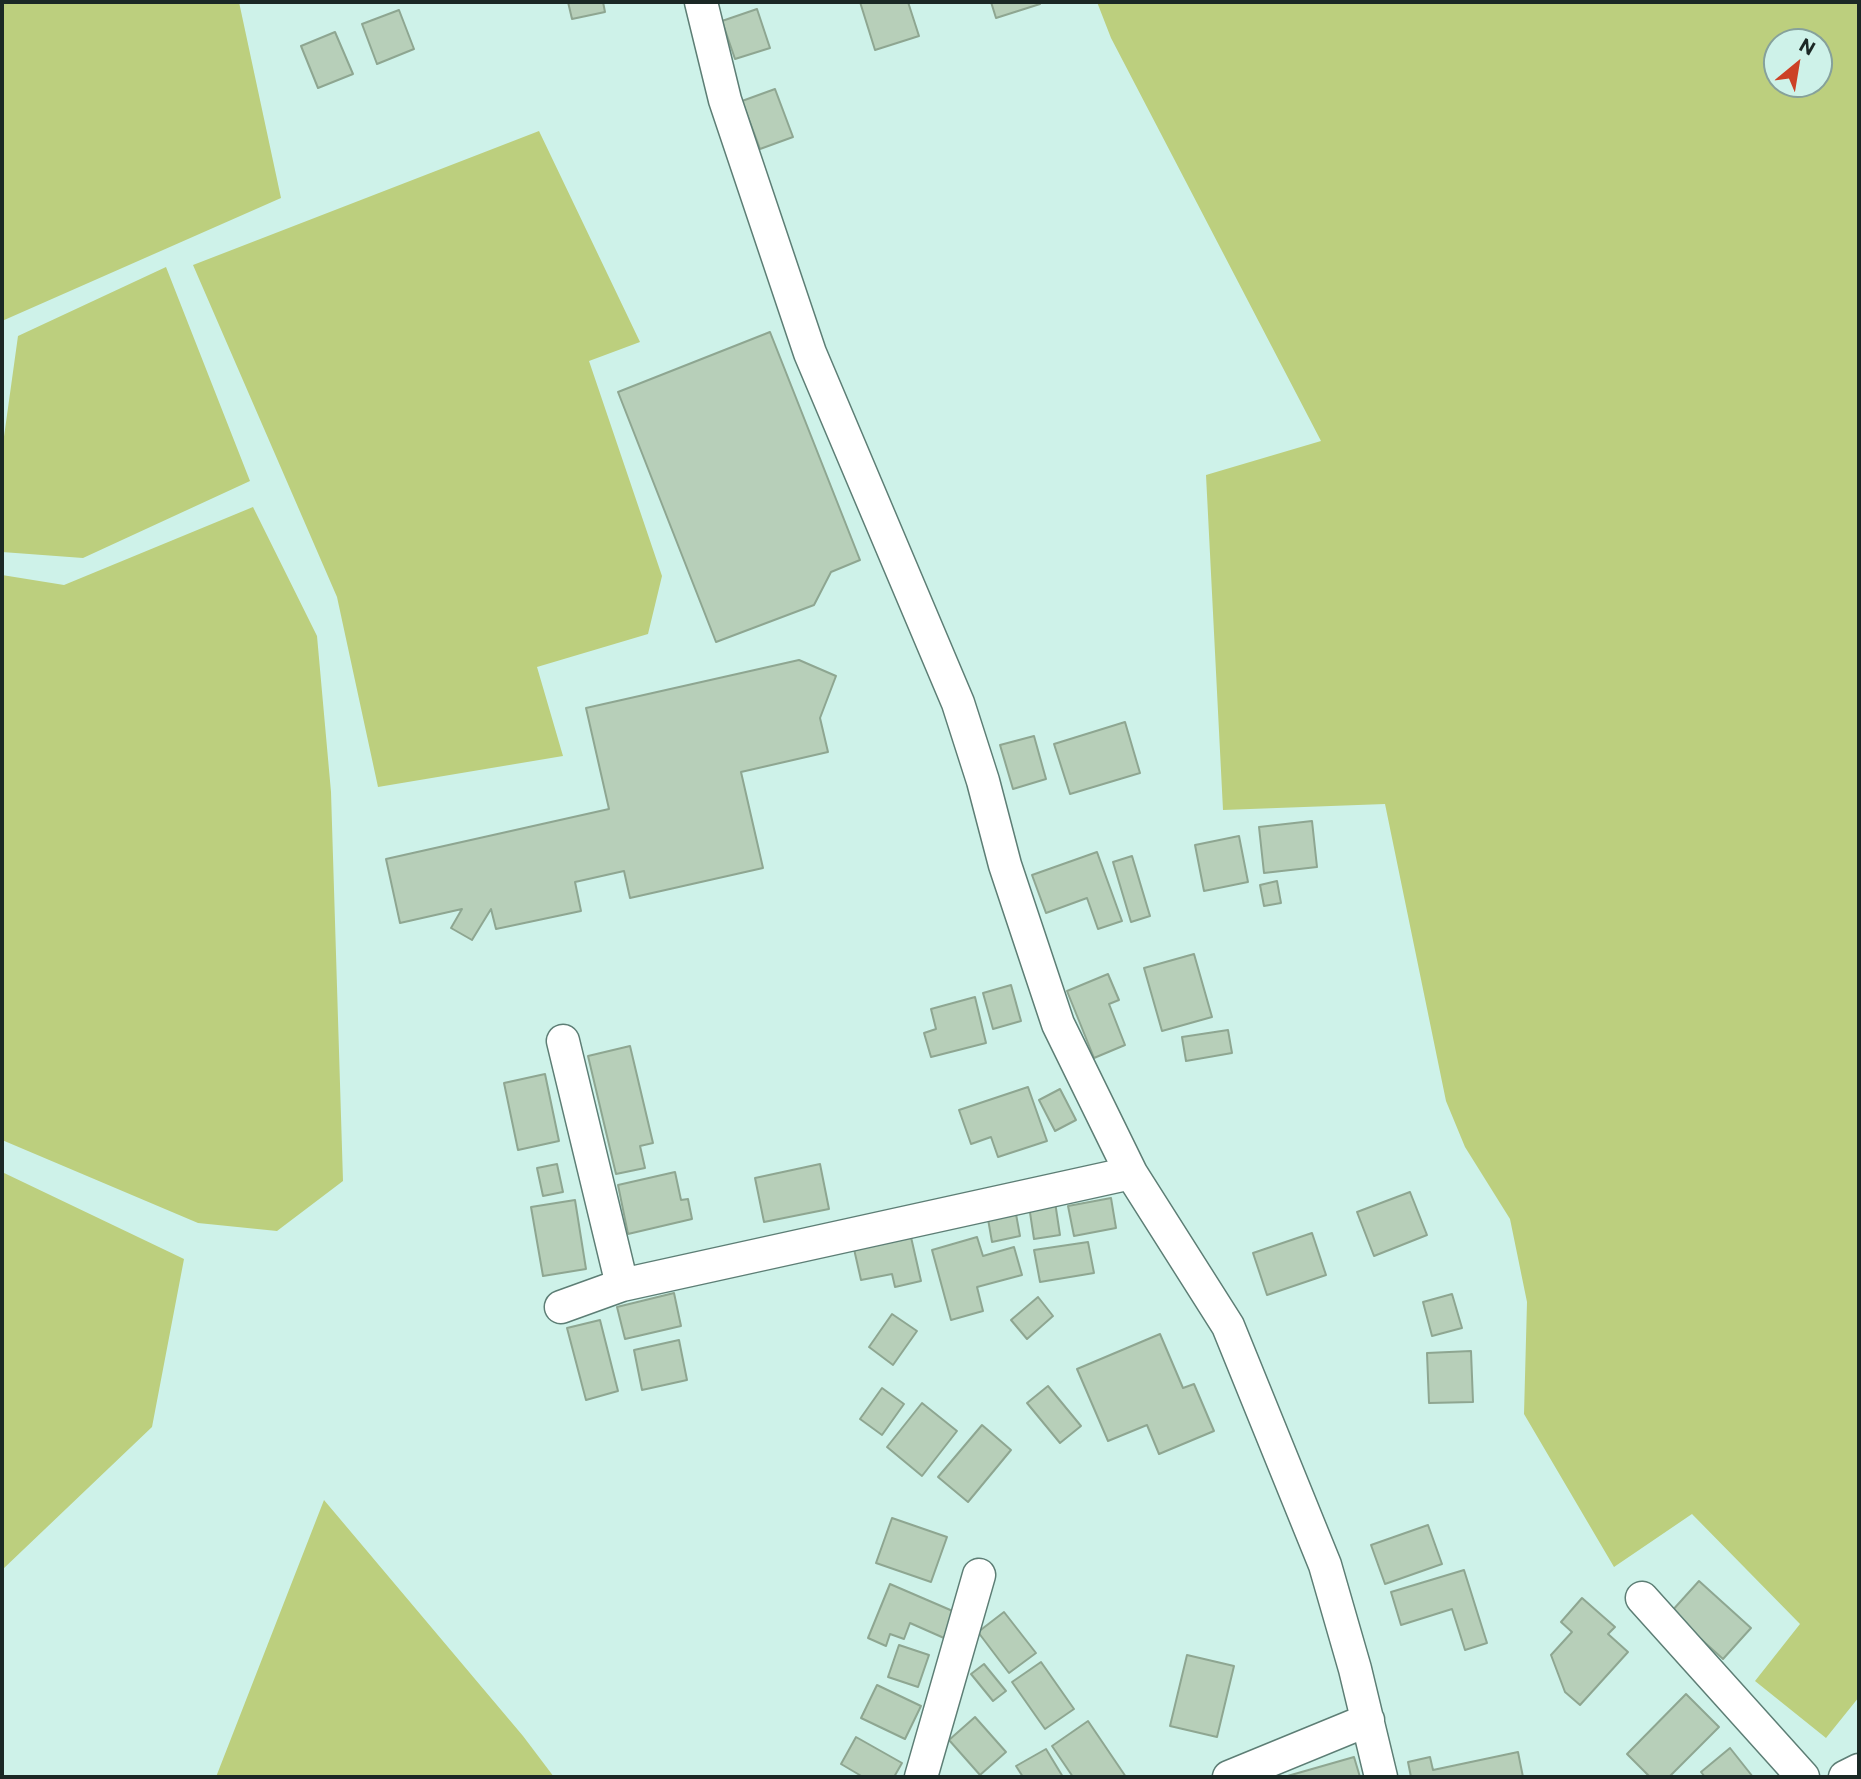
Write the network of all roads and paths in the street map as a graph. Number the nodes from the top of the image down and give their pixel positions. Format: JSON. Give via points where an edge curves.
{"nodes":[{"id":1,"x":707,"y":3,"type":"edge"},
{"id":2,"x":563,"y":1041,"type":"dead end"},
{"id":3,"x":1131,"y":1174,"type":"junction"},
{"id":4,"x":622,"y":1285,"type":"junction"},
{"id":5,"x":561,"y":1307,"type":"dead end"},
{"id":6,"x":979,"y":1575,"type":"dead end"},
{"id":7,"x":1642,"y":1598,"type":"dead end"},
{"id":8,"x":1368,"y":1720,"type":"junction"},
{"id":9,"x":1859,"y":1770,"type":"edge"},
{"id":10,"x":921,"y":1777,"type":"edge"},
{"id":11,"x":1229,"y":1777,"type":"edge"},
{"id":12,"x":1381,"y":1777,"type":"edge"},
{"id":13,"x":1803,"y":1777,"type":"edge"},
{"id":14,"x":1845,"y":1777,"type":"edge"}],
"edges":[{"from":1,"to":3,"type":"street","via":[[725,100],[810,353],[958,702],[1004,865],[1058,1024]]},
{"from":2,"to":4,"type":"street"},
{"from":3,"to":4,"type":"street"},
{"from":3,"to":8,"type":"street","via":[[1228,1326],[1325,1565]]},
{"from":4,"to":5,"type":"street"},
{"from":6,"to":10,"type":"street"},
{"from":7,"to":13,"type":"street"},
{"from":8,"to":11,"type":"street"},
{"from":8,"to":12,"type":"street"},
{"from":9,"to":14,"type":"street"}]}
